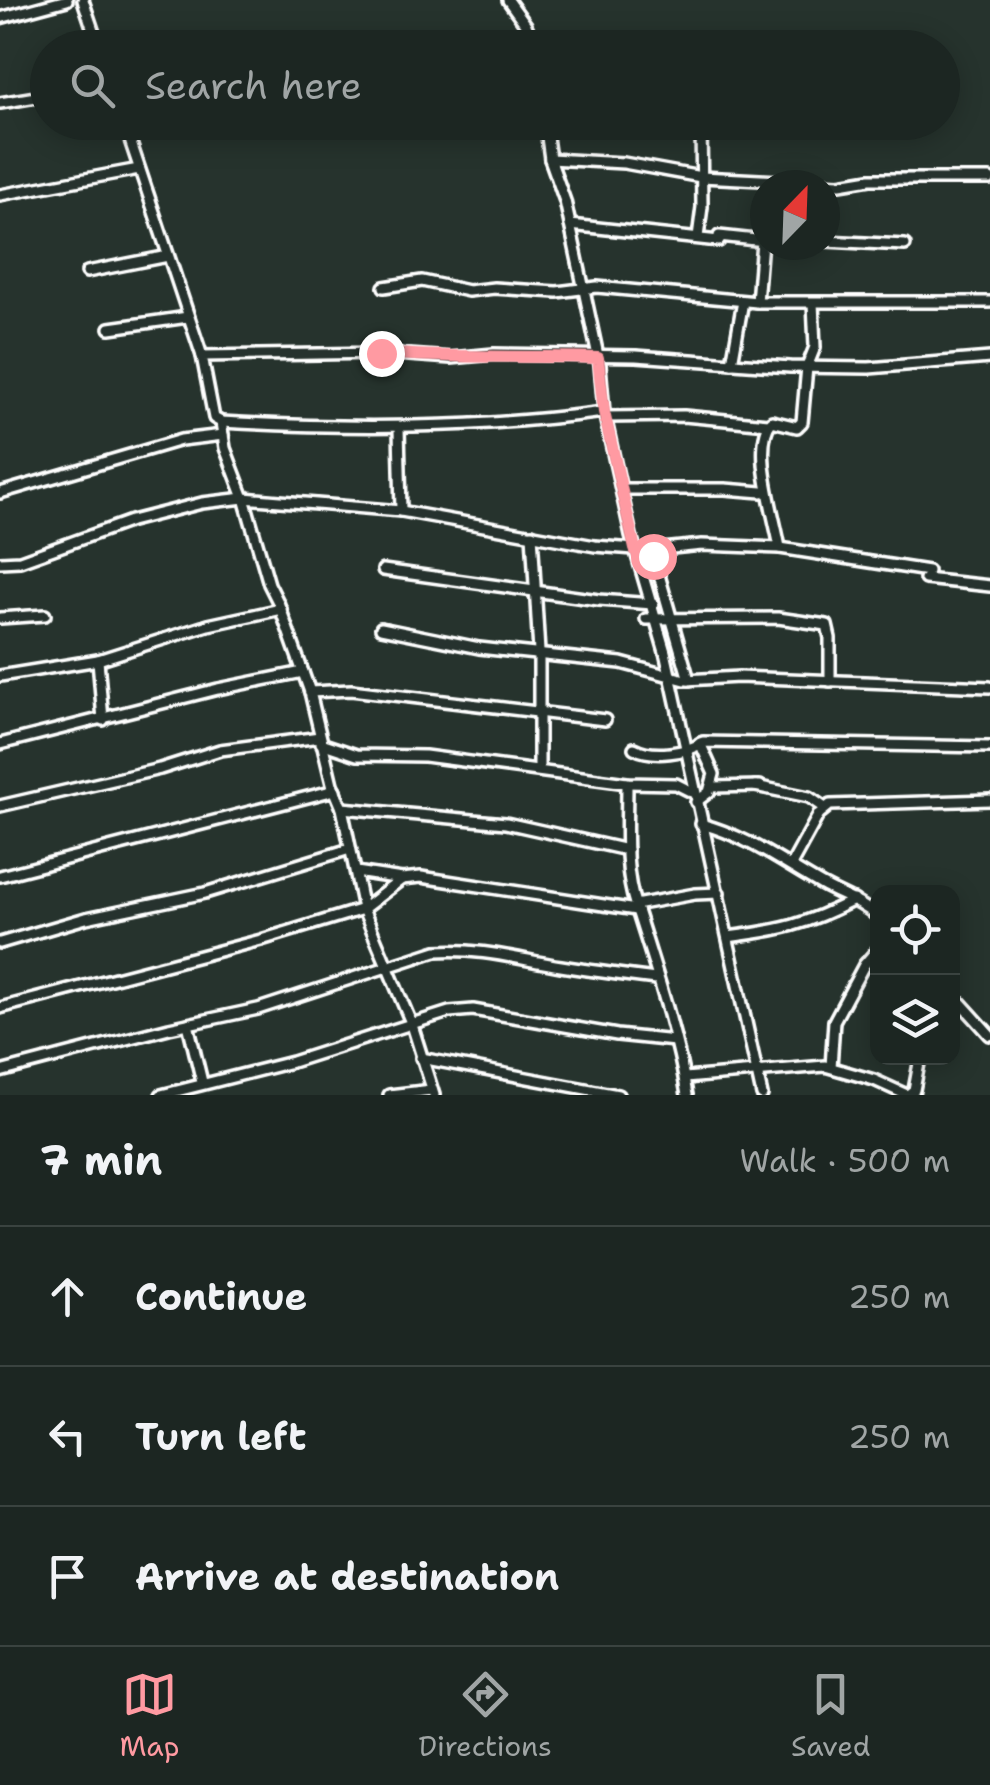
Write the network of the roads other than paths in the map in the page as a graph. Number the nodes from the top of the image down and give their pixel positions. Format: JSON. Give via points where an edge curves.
{"nodes":[{"id":1,"x":67,"y":0,"type":"edge"},
{"id":2,"x":83,"y":0,"type":"edge"},
{"id":3,"x":508,"y":0,"type":"edge"},
{"id":4,"x":0,"y":18,"type":"edge"},
{"id":5,"x":93,"y":30,"type":"edge"},
{"id":6,"x":528,"y":30,"type":"edge"},
{"id":7,"x":30,"y":98,"type":"edge"},
{"id":8,"x":0,"y":103,"type":"edge"},
{"id":9,"x":129,"y":140,"type":"edge"},
{"id":10,"x":547,"y":140,"type":"edge"},
{"id":11,"x":701,"y":140,"type":"edge"},
{"id":12,"x":550,"y":159,"type":"junction"},
{"id":13,"x":138,"y":169,"type":"junction"},
{"id":14,"x":702,"y":177,"type":"junction"},
{"id":15,"x":990,"y":178,"type":"edge"},
{"id":16,"x":0,"y":195,"type":"edge"},
{"id":17,"x":570,"y":225,"type":"junction"},
{"id":18,"x":698,"y":237,"type":"junction"},
{"id":19,"x":750,"y":240,"type":"edge"},
{"id":20,"x":840,"y":242,"type":"edge"},
{"id":21,"x":906,"y":245,"type":"dead end"},
{"id":22,"x":168,"y":256,"type":"junction"},
{"id":23,"x":762,"y":260,"type":"edge"},
{"id":24,"x":87,"y":272,"type":"dead end"},
{"id":25,"x":384,"y":287,"type":"dead end"},
{"id":26,"x":582,"y":288,"type":"junction"},
{"id":27,"x":743,"y":301,"type":"junction"},
{"id":28,"x":757,"y":302,"type":"junction"},
{"id":29,"x":990,"y":302,"type":"edge"},
{"id":30,"x":812,"y":303,"type":"junction"},
{"id":31,"x":188,"y":317,"type":"junction"},
{"id":32,"x":110,"y":328,"type":"dead end"},
{"id":33,"x":202,"y":356,"type":"junction"},
{"id":34,"x":598,"y":358,"type":"junction"},
{"id":35,"x":990,"y":358,"type":"edge"},
{"id":36,"x":732,"y":364,"type":"junction"},
{"id":37,"x":807,"y":367,"type":"junction"},
{"id":38,"x":604,"y":412,"type":"junction"},
{"id":39,"x":222,"y":422,"type":"junction"},
{"id":40,"x":768,"y":424,"type":"junction"},
{"id":41,"x":399,"y":428,"type":"junction"},
{"id":42,"x":223,"y":435,"type":"junction"},
{"id":43,"x":623,"y":488,"type":"junction"},
{"id":44,"x":762,"y":492,"type":"dead end"},
{"id":45,"x":0,"y":493,"type":"edge"},
{"id":46,"x":244,"y":498,"type":"junction"},
{"id":47,"x":401,"y":511,"type":"junction"},
{"id":48,"x":532,"y":534,"type":"junction"},
{"id":49,"x":780,"y":548,"type":"junction"},
{"id":50,"x":636,"y":552,"type":"junction"},
{"id":51,"x":658,"y":556,"type":"junction"},
{"id":52,"x":0,"y":562,"type":"edge"},
{"id":53,"x":383,"y":570,"type":"dead end"},
{"id":54,"x":990,"y":586,"type":"edge"},
{"id":55,"x":534,"y":589,"type":"junction"},
{"id":56,"x":654,"y":604,"type":"junction"},
{"id":57,"x":281,"y":608,"type":"junction"},
{"id":58,"x":45,"y":614,"type":"dead end"},
{"id":59,"x":753,"y":616,"type":"dead end"},
{"id":60,"x":0,"y":618,"type":"edge"},
{"id":61,"x":671,"y":618,"type":"junction"},
{"id":62,"x":652,"y":620,"type":"junction"},
{"id":63,"x":381,"y":628,"type":"dead end"},
{"id":64,"x":539,"y":652,"type":"junction"},
{"id":65,"x":665,"y":652,"type":"junction"},
{"id":66,"x":680,"y":653,"type":"junction"},
{"id":67,"x":98,"y":660,"type":"junction"},
{"id":68,"x":303,"y":672,"type":"junction"},
{"id":69,"x":0,"y":676,"type":"edge"},
{"id":70,"x":670,"y":678,"type":"junction"},
{"id":71,"x":688,"y":680,"type":"junction"},
{"id":72,"x":830,"y":681,"type":"junction"},
{"id":73,"x":990,"y":687,"type":"edge"},
{"id":74,"x":310,"y":692,"type":"junction"},
{"id":75,"x":539,"y":713,"type":"junction"},
{"id":76,"x":103,"y":720,"type":"junction"},
{"id":77,"x":605,"y":720,"type":"dead end"},
{"id":78,"x":320,"y":740,"type":"junction"},
{"id":79,"x":0,"y":744,"type":"edge"},
{"id":80,"x":990,"y":747,"type":"edge"},
{"id":81,"x":634,"y":748,"type":"dead end"},
{"id":82,"x":696,"y":748,"type":"junction"},
{"id":83,"x":539,"y":770,"type":"junction"},
{"id":84,"x":627,"y":783,"type":"junction"},
{"id":85,"x":712,"y":786,"type":"junction"},
{"id":86,"x":755,"y":786,"type":"junction"},
{"id":87,"x":769,"y":786,"type":"dead end"},
{"id":88,"x":335,"y":790,"type":"junction"},
{"id":89,"x":694,"y":797,"type":"junction"},
{"id":90,"x":990,"y":800,"type":"edge"},
{"id":91,"x":0,"y":806,"type":"edge"},
{"id":92,"x":342,"y":808,"type":"junction"},
{"id":93,"x":825,"y":808,"type":"junction"},
{"id":94,"x":701,"y":824,"type":"junction"},
{"id":95,"x":350,"y":848,"type":"junction"},
{"id":96,"x":627,"y":850,"type":"junction"},
{"id":97,"x":791,"y":865,"type":"junction"},
{"id":98,"x":356,"y":872,"type":"junction"},
{"id":99,"x":0,"y":876,"type":"edge"},
{"id":100,"x":402,"y":879,"type":"junction"},
{"id":101,"x":718,"y":894,"type":"junction"},
{"id":102,"x":854,"y":900,"type":"junction"},
{"id":103,"x":636,"y":907,"type":"junction"},
{"id":104,"x":364,"y":909,"type":"junction"},
{"id":105,"x":870,"y":911,"type":"edge"},
{"id":106,"x":728,"y":937,"type":"junction"},
{"id":107,"x":0,"y":944,"type":"edge"},
{"id":108,"x":870,"y":958,"type":"edge"},
{"id":109,"x":388,"y":968,"type":"junction"},
{"id":110,"x":656,"y":979,"type":"junction"},
{"id":111,"x":960,"y":1002,"type":"edge"},
{"id":112,"x":0,"y":1008,"type":"edge"},
{"id":113,"x":188,"y":1024,"type":"junction"},
{"id":114,"x":412,"y":1026,"type":"junction"},
{"id":115,"x":990,"y":1035,"type":"edge"},
{"id":116,"x":675,"y":1042,"type":"junction"},
{"id":117,"x":422,"y":1058,"type":"junction"},
{"id":118,"x":919,"y":1065,"type":"edge"},
{"id":119,"x":831,"y":1067,"type":"junction"},
{"id":120,"x":756,"y":1071,"type":"junction"},
{"id":121,"x":0,"y":1072,"type":"edge"},
{"id":122,"x":684,"y":1078,"type":"junction"},
{"id":123,"x":198,"y":1087,"type":"edge"},
{"id":124,"x":433,"y":1092,"type":"edge"},
{"id":125,"x":160,"y":1095,"type":"edge"},
{"id":126,"x":389,"y":1095,"type":"edge"},
{"id":127,"x":618,"y":1095,"type":"edge"},
{"id":128,"x":687,"y":1095,"type":"edge"},
{"id":129,"x":762,"y":1095,"type":"edge"},
{"id":130,"x":908,"y":1095,"type":"edge"}],
"edges":[{"from":1,"to":4,"type":"street"},
{"from":2,"to":5,"type":"street"},
{"from":3,"to":6,"type":"street"},
{"from":7,"to":8,"type":"street"},
{"from":9,"to":13,"type":"street"},
{"from":10,"to":12,"type":"street"},
{"from":11,"to":14,"type":"street"},
{"from":12,"to":14,"type":"street"},
{"from":12,"to":17,"type":"street"},
{"from":13,"to":16,"type":"street"},
{"from":13,"to":22,"type":"street"},
{"from":14,"to":15,"type":"street","via":[[840,184]]},
{"from":14,"to":18,"type":"street"},
{"from":17,"to":18,"type":"street"},
{"from":17,"to":26,"type":"street"},
{"from":18,"to":19,"type":"street"},
{"from":20,"to":21,"type":"street"},
{"from":22,"to":24,"type":"street"},
{"from":22,"to":31,"type":"street"},
{"from":23,"to":28,"type":"street"},
{"from":25,"to":26,"type":"street","via":[[422,282],[468,291]]},
{"from":26,"to":27,"type":"street"},
{"from":26,"to":34,"type":"street"},
{"from":27,"to":28,"type":"street"},
{"from":27,"to":36,"type":"street"},
{"from":28,"to":30,"type":"street"},
{"from":29,"to":30,"type":"street"},
{"from":30,"to":37,"type":"street","via":[[815,347]]},
{"from":31,"to":32,"type":"street"},
{"from":31,"to":33,"type":"street"},
{"from":33,"to":34,"type":"street"},
{"from":33,"to":39,"type":"street","via":[[214,418]]},
{"from":34,"to":36,"type":"street"},
{"from":34,"to":38,"type":"street"},
{"from":35,"to":37,"type":"street"},
{"from":36,"to":37,"type":"street"},
{"from":37,"to":40,"type":"street","via":[[800,426]]},
{"from":38,"to":40,"type":"street"},
{"from":38,"to":41,"type":"street"},
{"from":38,"to":43,"type":"street"},
{"from":39,"to":41,"type":"street"},
{"from":39,"to":42,"type":"street"},
{"from":40,"to":49,"type":"street","via":[[764,478]]},
{"from":41,"to":47,"type":"street"},
{"from":42,"to":45,"type":"street","via":[[181,440]]},
{"from":42,"to":46,"type":"street"},
{"from":43,"to":44,"type":"street"},
{"from":43,"to":50,"type":"street"},
{"from":46,"to":47,"type":"street"},
{"from":46,"to":52,"type":"street","via":[[131,521]]},
{"from":46,"to":57,"type":"street"},
{"from":47,"to":48,"type":"street"},
{"from":48,"to":50,"type":"street"},
{"from":48,"to":55,"type":"street"},
{"from":49,"to":51,"type":"street","via":[[702,545],[662,549]]},
{"from":49,"to":54,"type":"street"},
{"from":50,"to":51,"type":"street"},
{"from":50,"to":56,"type":"street"},
{"from":51,"to":61,"type":"street"},
{"from":53,"to":55,"type":"street"},
{"from":55,"to":56,"type":"street"},
{"from":55,"to":64,"type":"street"},
{"from":56,"to":62,"type":"street"},
{"from":57,"to":67,"type":"street"},
{"from":57,"to":68,"type":"street"},
{"from":58,"to":60,"type":"street"},
{"from":59,"to":62,"type":"street"},
{"from":61,"to":62,"type":"street"},
{"from":61,"to":66,"type":"street"},
{"from":62,"to":65,"type":"street"},
{"from":62,"to":72,"type":"street","via":[[778,618],[827,625]]},
{"from":63,"to":64,"type":"street","via":[[479,648]]},
{"from":64,"to":70,"type":"street","via":[[621,663]]},
{"from":64,"to":75,"type":"street"},
{"from":65,"to":66,"type":"street"},
{"from":65,"to":70,"type":"street"},
{"from":66,"to":71,"type":"street"},
{"from":67,"to":69,"type":"street"},
{"from":67,"to":76,"type":"street"},
{"from":68,"to":74,"type":"street"},
{"from":68,"to":76,"type":"street"},
{"from":70,"to":71,"type":"street"},
{"from":70,"to":82,"type":"street"},
{"from":71,"to":72,"type":"street"},
{"from":72,"to":73,"type":"street"},
{"from":74,"to":75,"type":"street","via":[[341,689]]},
{"from":74,"to":78,"type":"street"},
{"from":75,"to":77,"type":"street"},
{"from":75,"to":83,"type":"street"},
{"from":76,"to":79,"type":"street"},
{"from":78,"to":83,"type":"street","via":[[357,755]]},
{"from":78,"to":88,"type":"street"},
{"from":78,"to":91,"type":"street","via":[[220,750]]},
{"from":80,"to":82,"type":"street"},
{"from":81,"to":82,"type":"street","via":[[654,754]]},
{"from":82,"to":85,"type":"street","via":[[714,774]]},
{"from":82,"to":89,"type":"street"},
{"from":83,"to":84,"type":"street"},
{"from":84,"to":89,"type":"street","via":[[676,784]]},
{"from":84,"to":96,"type":"street"},
{"from":85,"to":86,"type":"street"},
{"from":85,"to":89,"type":"street"},
{"from":86,"to":87,"type":"street"},
{"from":86,"to":93,"type":"street","via":[[808,797]]},
{"from":88,"to":92,"type":"street"},
{"from":88,"to":99,"type":"street"},
{"from":89,"to":94,"type":"street"},
{"from":90,"to":93,"type":"street"},
{"from":92,"to":95,"type":"street"},
{"from":92,"to":96,"type":"street","via":[[506,823]]},
{"from":93,"to":97,"type":"street"},
{"from":94,"to":97,"type":"street","via":[[737,834]]},
{"from":94,"to":101,"type":"street"},
{"from":95,"to":98,"type":"street"},
{"from":95,"to":107,"type":"street","via":[[205,893]]},
{"from":96,"to":103,"type":"street"},
{"from":97,"to":102,"type":"street"},
{"from":98,"to":100,"type":"street"},
{"from":98,"to":104,"type":"street"},
{"from":100,"to":103,"type":"street"},
{"from":100,"to":104,"type":"street"},
{"from":101,"to":103,"type":"street"},
{"from":101,"to":106,"type":"street"},
{"from":102,"to":105,"type":"street"},
{"from":102,"to":106,"type":"street","via":[[786,930]]},
{"from":103,"to":110,"type":"street"},
{"from":104,"to":109,"type":"street"},
{"from":104,"to":112,"type":"street"},
{"from":106,"to":120,"type":"street"},
{"from":108,"to":119,"type":"street","via":[[834,1021]]},
{"from":109,"to":110,"type":"street","via":[[464,949]]},
{"from":109,"to":113,"type":"street","via":[[258,1010]]},
{"from":109,"to":114,"type":"street"},
{"from":110,"to":116,"type":"street"},
{"from":111,"to":115,"type":"street"},
{"from":113,"to":121,"type":"street"},
{"from":113,"to":123,"type":"street"},
{"from":114,"to":116,"type":"street","via":[[472,1010]]},
{"from":114,"to":117,"type":"street"},
{"from":114,"to":123,"type":"street"},
{"from":116,"to":122,"type":"street"},
{"from":117,"to":124,"type":"street"},
{"from":117,"to":127,"type":"street"},
{"from":118,"to":130,"type":"street"},
{"from":119,"to":120,"type":"street"},
{"from":119,"to":130,"type":"street"},
{"from":120,"to":122,"type":"street"},
{"from":120,"to":129,"type":"street"},
{"from":122,"to":128,"type":"street"},
{"from":123,"to":125,"type":"street"},
{"from":124,"to":126,"type":"street"}]}
